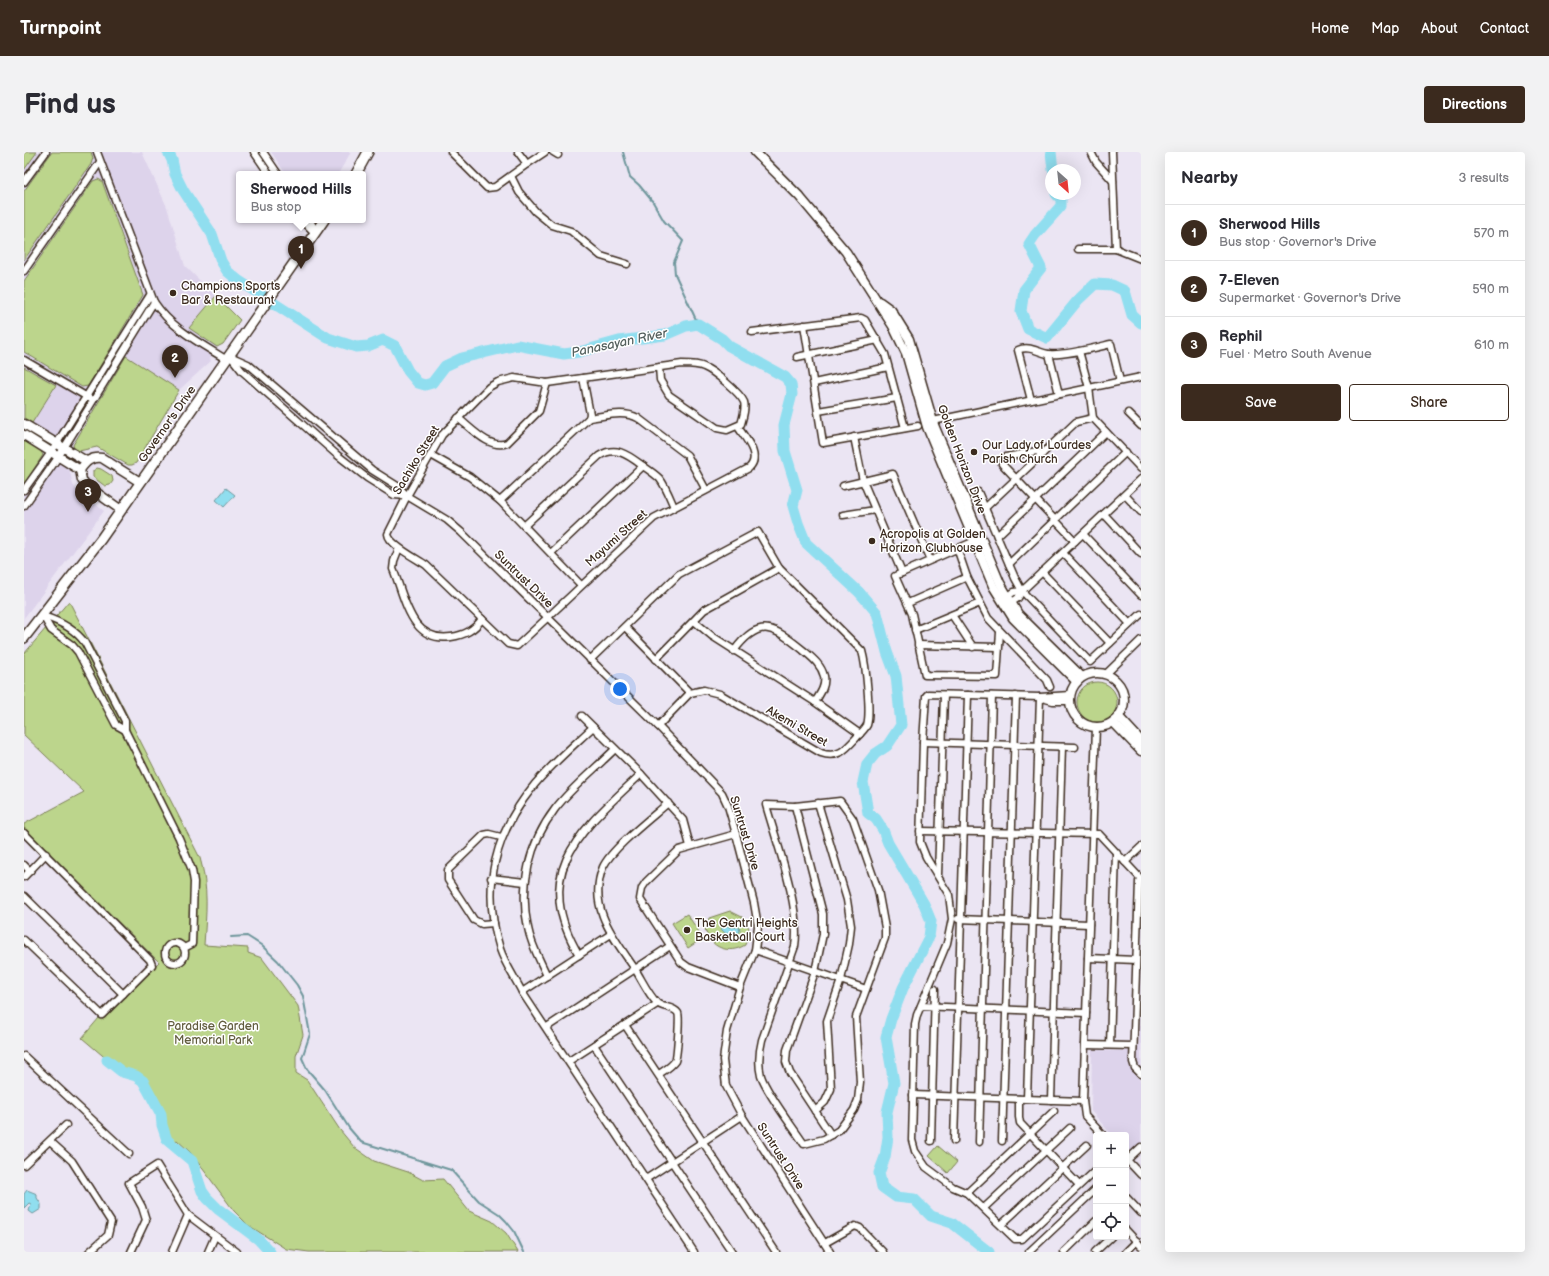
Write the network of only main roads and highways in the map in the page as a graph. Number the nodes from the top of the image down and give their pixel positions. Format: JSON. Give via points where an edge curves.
{"nodes":[{"id":1,"x":368,"y":152,"type":"edge"},
{"id":2,"x":358,"y":171,"type":"edge"},
{"id":3,"x":322,"y":223,"type":"edge"},
{"id":4,"x":24,"y":638,"type":"edge"}],
"edges":[{"from":1,"to":2,"type":"main road"},
{"from":3,"to":4,"type":"main road","name":"Governor's Drive","via":[[121,510]]}]}
